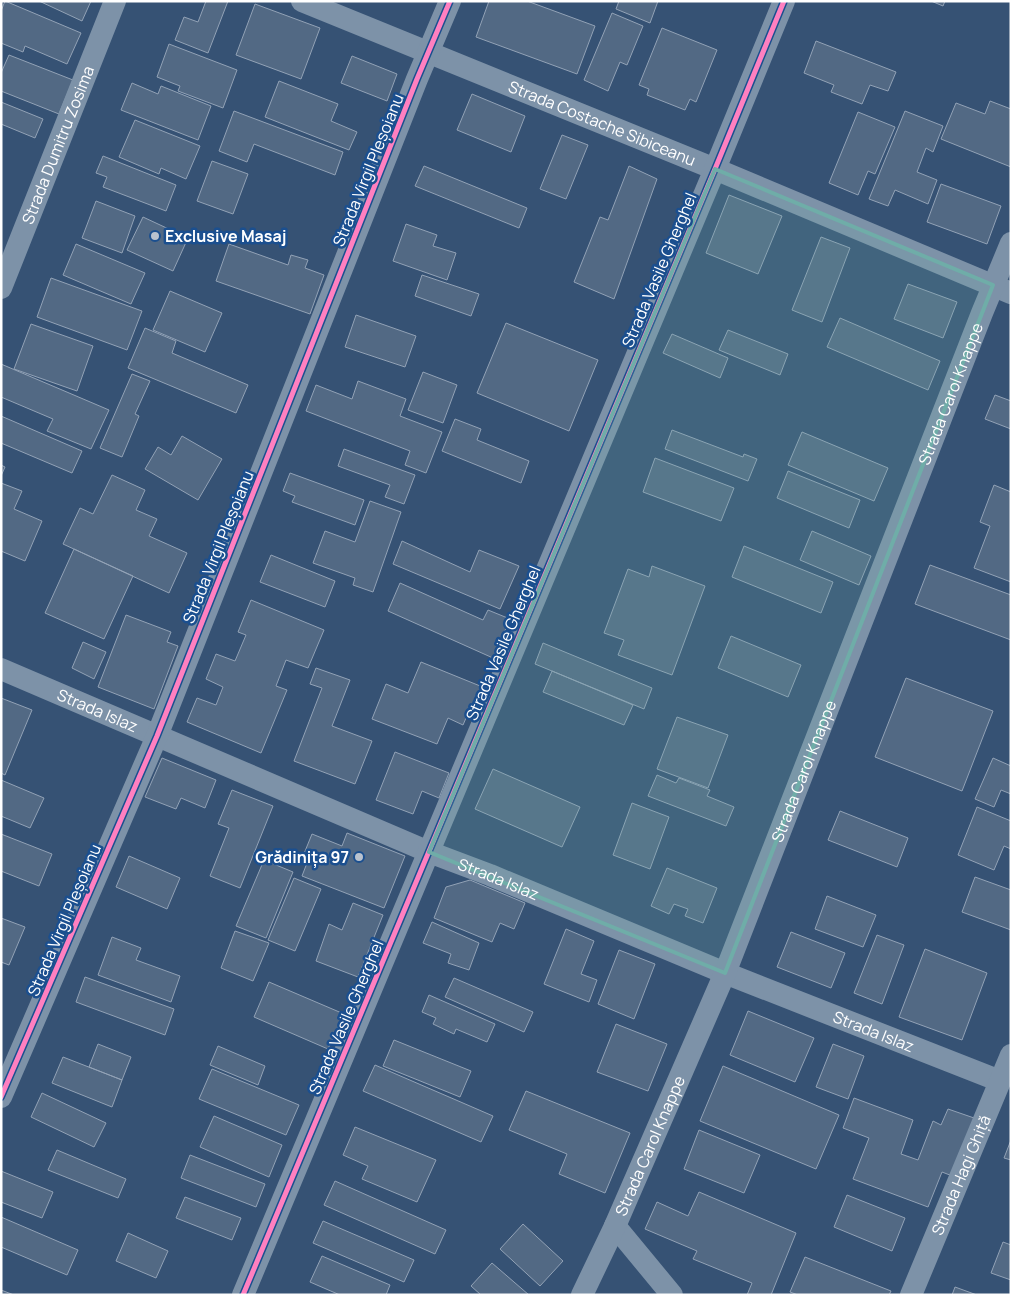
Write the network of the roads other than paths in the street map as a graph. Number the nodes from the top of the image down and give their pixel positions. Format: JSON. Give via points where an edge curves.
{"nodes":[{"id":1,"x":114,"y":1,"type":"edge"},
{"id":2,"x":302,"y":1,"type":"edge"},
{"id":3,"x":450,"y":1,"type":"edge"},
{"id":4,"x":784,"y":1,"type":"edge"},
{"id":5,"x":428,"y":51,"type":"junction"},
{"id":6,"x":715,"y":169,"type":"junction"},
{"id":7,"x":1011,"y":243,"type":"edge"},
{"id":8,"x":1,"y":288,"type":"edge"},
{"id":9,"x":1002,"y":289,"type":"edge"},
{"id":10,"x":1,"y":669,"type":"edge"},
{"id":11,"x":157,"y":736,"type":"junction"},
{"id":12,"x":429,"y":852,"type":"junction"},
{"id":13,"x":725,"y":973,"type":"junction"},
{"id":14,"x":1011,"y":1055,"type":"edge"},
{"id":15,"x":1000,"y":1081,"type":"junction"},
{"id":16,"x":1,"y":1097,"type":"edge"},
{"id":17,"x":615,"y":1226,"type":"junction"},
{"id":18,"x":243,"y":1295,"type":"edge"},
{"id":19,"x":582,"y":1295,"type":"edge"},
{"id":20,"x":672,"y":1295,"type":"edge"},
{"id":21,"x":912,"y":1295,"type":"edge"}],
"edges":[{"from":1,"to":8,"type":"street","name":"Strada Dumitru Zosima"},
{"from":2,"to":5,"type":"street","name":"Strada Costache Sibiceanu"},
{"from":3,"to":5,"type":"street","name":"Strada Virgil Pleșoianu"},
{"from":4,"to":6,"type":"street","name":"Strada Vasile Gherghel"},
{"from":5,"to":6,"type":"street","name":"Strada Costache Sibiceanu"},
{"from":5,"to":11,"type":"street","name":"Strada Virgil Pleșoianu"},
{"from":6,"to":9,"type":"street","name":"Strada Costache Sibiceanu"},
{"from":6,"to":12,"type":"street","name":"Strada Vasile Gherghel"},
{"from":7,"to":9,"type":"street","name":"Strada Carol Knappe"},
{"from":9,"to":13,"type":"street","name":"Strada Carol Knappe"},
{"from":10,"to":11,"type":"street","name":"Strada Islaz"},
{"from":11,"to":12,"type":"street","name":"Strada Islaz"},
{"from":11,"to":16,"type":"street","name":"Strada Virgil Pleșoianu"},
{"from":12,"to":13,"type":"street","name":"Strada Islaz"},
{"from":12,"to":18,"type":"street","name":"Strada Vasile Gherghel"},
{"from":13,"to":15,"type":"street","name":"Strada Islaz"},
{"from":13,"to":17,"type":"street","name":"Strada Carol Knappe"},
{"from":14,"to":15,"type":"street","name":"Strada Hagi Ghiță"},
{"from":15,"to":21,"type":"street","name":"Strada Hagi Ghiță"},
{"from":17,"to":19,"type":"street","name":"Strada Carol Knappe"},
{"from":17,"to":20,"type":"street"}]}
